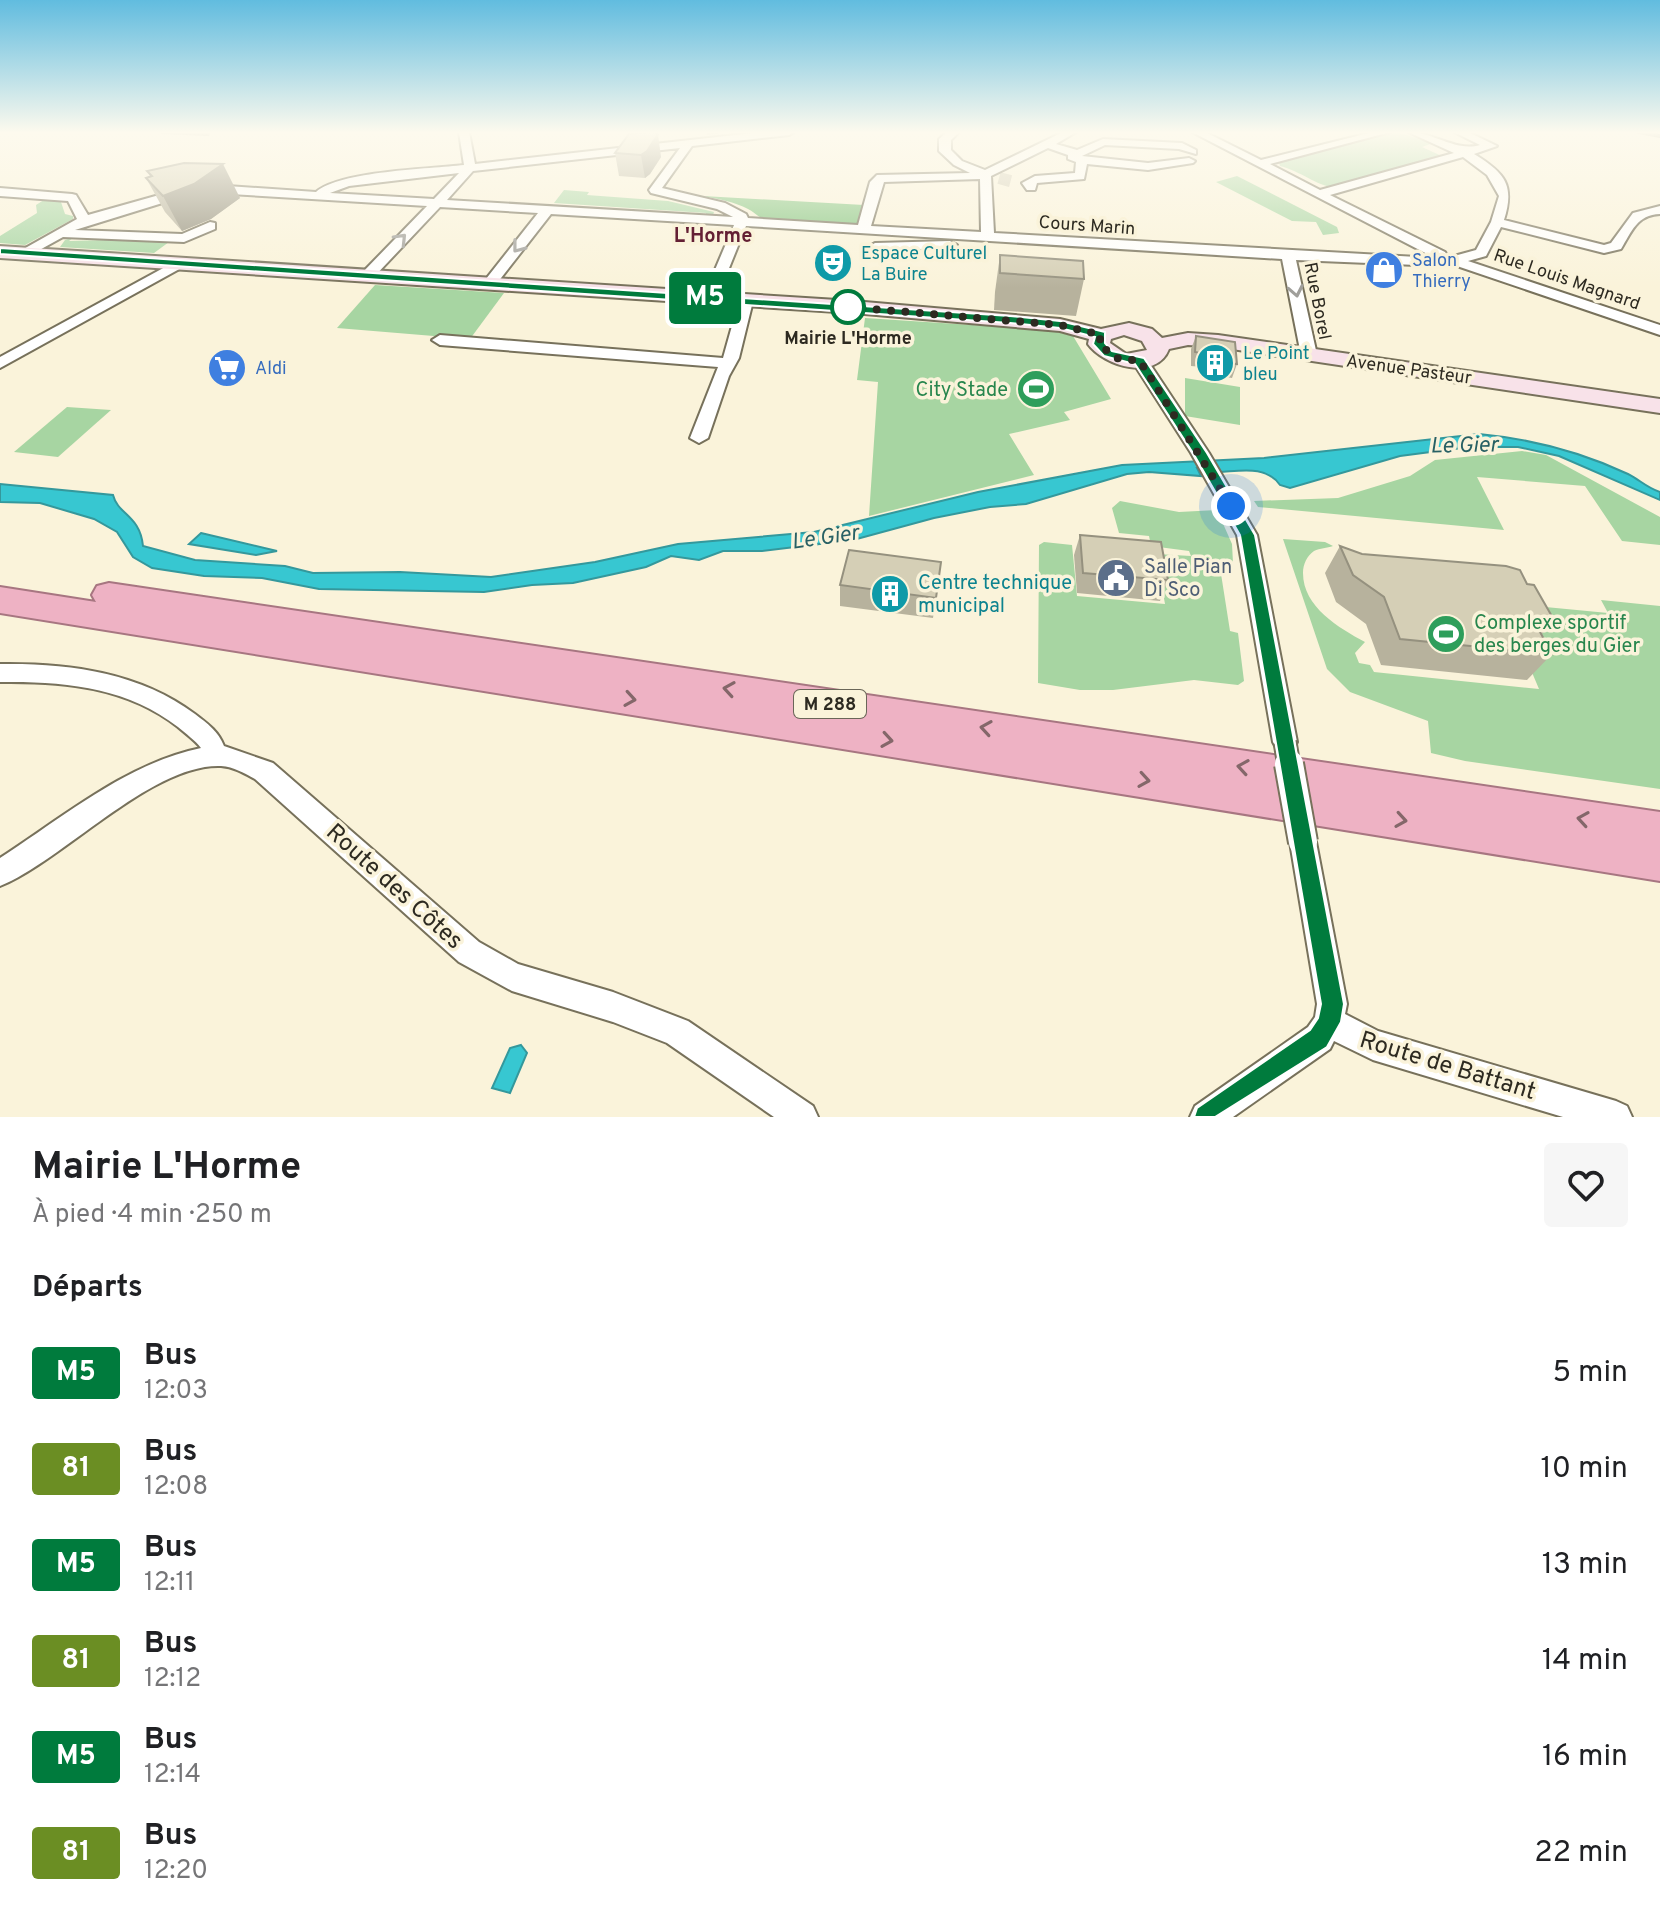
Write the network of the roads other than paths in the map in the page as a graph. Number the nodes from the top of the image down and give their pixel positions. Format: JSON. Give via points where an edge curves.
{"nodes":[{"id":1,"x":340,"y":184,"type":"edge"},
{"id":2,"x":454,"y":184,"type":"edge"},
{"id":3,"x":659,"y":184,"type":"edge"},
{"id":4,"x":875,"y":184,"type":"edge"},
{"id":5,"x":988,"y":184,"type":"edge"},
{"id":6,"x":1304,"y":184,"type":"edge"},
{"id":7,"x":1354,"y":184,"type":"edge"},
{"id":8,"x":1501,"y":184,"type":"edge"},
{"id":9,"x":0,"y":192,"type":"edge"},
{"id":10,"x":1322,"y":193,"type":"junction"},
{"id":11,"x":319,"y":195,"type":"junction"},
{"id":12,"x":437,"y":202,"type":"junction"},
{"id":13,"x":548,"y":209,"type":"junction"},
{"id":14,"x":1660,"y":210,"type":"edge"},
{"id":15,"x":84,"y":220,"type":"junction"},
{"id":16,"x":742,"y":221,"type":"junction"},
{"id":17,"x":1497,"y":222,"type":"junction"},
{"id":18,"x":210,"y":226,"type":"dead end"},
{"id":19,"x":864,"y":228,"type":"junction"},
{"id":20,"x":59,"y":233,"type":"junction"},
{"id":21,"x":969,"y":235,"type":"junction"},
{"id":22,"x":987,"y":237,"type":"junction"},
{"id":23,"x":184,"y":238,"type":"junction"},
{"id":24,"x":875,"y":247,"type":"dead end"},
{"id":25,"x":0,"y":252,"type":"edge"},
{"id":26,"x":25,"y":254,"type":"junction"},
{"id":27,"x":1288,"y":255,"type":"junction"},
{"id":28,"x":1440,"y":259,"type":"junction"},
{"id":29,"x":1460,"y":261,"type":"junction"},
{"id":30,"x":150,"y":262,"type":"junction"},
{"id":31,"x":178,"y":264,"type":"junction"},
{"id":32,"x":366,"y":277,"type":"junction"},
{"id":33,"x":489,"y":284,"type":"junction"},
{"id":34,"x":710,"y":298,"type":"junction"},
{"id":35,"x":746,"y":301,"type":"junction"},
{"id":36,"x":1660,"y":330,"type":"edge"},
{"id":37,"x":1101,"y":335,"type":"junction"},
{"id":38,"x":440,"y":340,"type":"dead end"},
{"id":39,"x":1157,"y":345,"type":"junction"},
{"id":40,"x":1309,"y":355,"type":"junction"},
{"id":41,"x":1140,"y":361,"type":"junction"},
{"id":42,"x":0,"y":363,"type":"edge"},
{"id":43,"x":728,"y":363,"type":"junction"},
{"id":44,"x":1660,"y":406,"type":"edge"},
{"id":45,"x":699,"y":438,"type":"dead end"},
{"id":46,"x":0,"y":578,"type":"edge"},
{"id":47,"x":0,"y":600,"type":"edge"},
{"id":48,"x":0,"y":673,"type":"edge"},
{"id":49,"x":211,"y":756,"type":"junction"},
{"id":50,"x":1660,"y":831,"type":"edge"},
{"id":51,"x":1660,"y":861,"type":"edge"},
{"id":52,"x":0,"y":873,"type":"edge"},
{"id":53,"x":1329,"y":1022,"type":"junction"},
{"id":54,"x":802,"y":1117,"type":"edge"},
{"id":55,"x":1206,"y":1117,"type":"edge"},
{"id":56,"x":1616,"y":1117,"type":"edge"}],
"edges":[{"from":1,"to":11,"type":"street"},
{"from":2,"to":12,"type":"street"},
{"from":3,"to":16,"type":"street","via":[[655,190],[721,206]]},
{"from":4,"to":19,"type":"street"},
{"from":5,"to":22,"type":"street"},
{"from":6,"to":10,"type":"street"},
{"from":7,"to":10,"type":"street"},
{"from":8,"to":17,"type":"street","via":[[1504,205]]},
{"from":9,"to":15,"type":"street","via":[[72,198]]},
{"from":10,"to":28,"type":"street"},
{"from":11,"to":12,"type":"street","name":"Cours Marin"},
{"from":11,"to":15,"type":"street","name":"Cours Marin","via":[[204,189]]},
{"from":12,"to":13,"type":"street","name":"Cours Marin"},
{"from":32,"to":12,"type":"street","one_way":true},
{"from":13,"to":16,"type":"street","name":"Cours Marin"},
{"from":13,"to":33,"type":"street","one_way":true},
{"from":14,"to":17,"type":"street","via":[[1641,212],[1616,246],[1604,249]]},
{"from":15,"to":20,"type":"street","name":"Cours Marin"},
{"from":16,"to":19,"type":"street","name":"Cours Marin"},
{"from":16,"to":34,"type":"street"},
{"from":17,"to":29,"type":"street","via":[[1481,253]]},
{"from":18,"to":23,"type":"street"},
{"from":19,"to":21,"type":"street","name":"Cours Marin"},
{"from":20,"to":23,"type":"street"},
{"from":20,"to":26,"type":"street","name":"Cours Marin"},
{"from":21,"to":22,"type":"street","name":"Cours Marin"},
{"from":21,"to":24,"type":"street","via":[[958,244]]},
{"from":22,"to":27,"type":"street","name":"Cours Marin"},
{"from":23,"to":30,"type":"street"},
{"from":25,"to":26,"type":"main road"},
{"from":26,"to":30,"type":"main road"},
{"from":27,"to":28,"type":"street","name":"Cours Marin","via":[[1417,264]]},
{"from":27,"to":40,"type":"street","name":"Rue Borel","one_way":true},
{"from":28,"to":29,"type":"street","name":"Rue Louis Magnard"},
{"from":29,"to":36,"type":"street","name":"Rue Louis Magnard"},
{"from":30,"to":31,"type":"main road"},
{"from":31,"to":32,"type":"main road"},
{"from":31,"to":42,"type":"street"},
{"from":32,"to":33,"type":"main road"},
{"from":33,"to":34,"type":"main road"},
{"from":34,"to":35,"type":"main road"},
{"from":35,"to":37,"type":"main road","via":[[1060,325]]},
{"from":35,"to":43,"type":"street"},
{"from":37,"to":39,"type":"main road","via":[[1132,330]]},
{"from":37,"to":41,"type":"main road","via":[[1099,344],[1108,354]]},
{"from":38,"to":43,"type":"street"},
{"from":39,"to":40,"type":"main road","name":"Avenue Pasteur","via":[[1203,340]]},
{"from":39,"to":41,"type":"main road","via":[[1156,354]]},
{"from":40,"to":44,"type":"main road","name":"Avenue Pasteur"},
{"from":41,"to":53,"type":"street","bridge":true,"via":[[1247,535],[1332,1004]]},
{"from":43,"to":45,"type":"street"},
{"from":50,"to":46,"type":"highway","number":"M 288","one_way":true},
{"from":47,"to":51,"type":"highway","number":"M 288","one_way":true},
{"from":48,"to":49,"type":"street","via":[[57,673],[155,699],[208,737]]},
{"from":49,"to":52,"type":"street","name":"Route des Côtes","via":[[143,781]]},
{"from":49,"to":54,"type":"street","name":"Route des Côtes","via":[[231,757],[264,771],[489,966],[677,1032]]},
{"from":53,"to":55,"type":"street","via":[[1319,1038]]},
{"from":53,"to":56,"type":"street","name":"Route de Battant","via":[[1373,1045]]}]}
